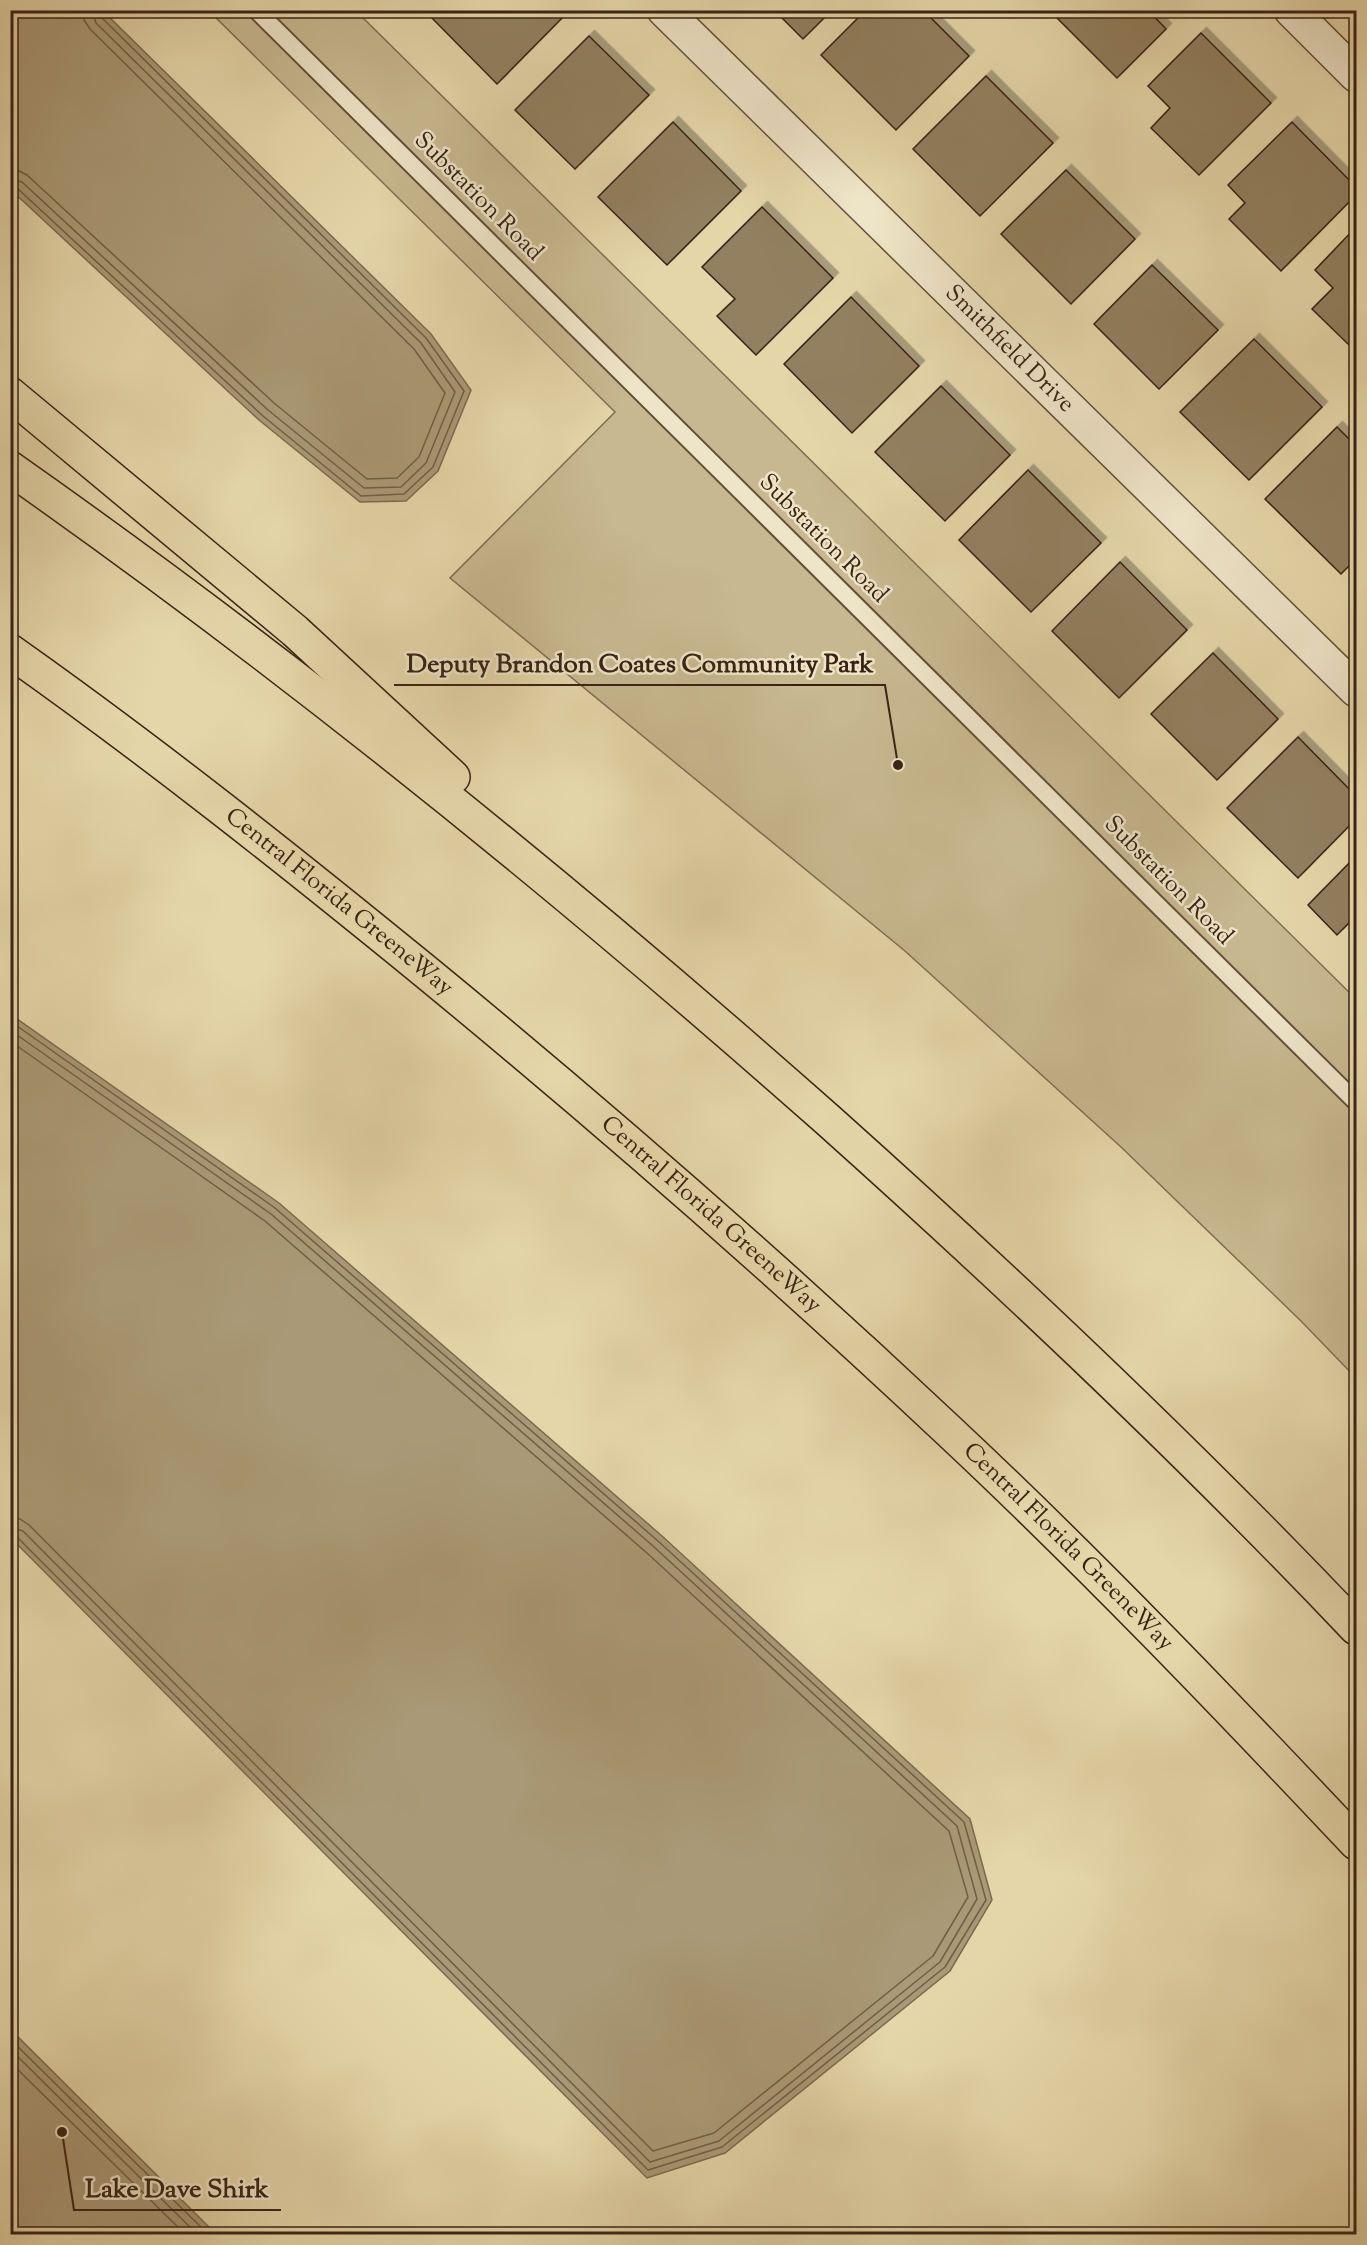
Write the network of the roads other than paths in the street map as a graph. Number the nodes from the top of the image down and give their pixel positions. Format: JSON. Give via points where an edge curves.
{"nodes":[{"id":1,"x":256,"y":10,"type":"edge"},
{"id":2,"x":664,"y":10,"type":"edge"},
{"id":3,"x":1291,"y":10,"type":"edge"},
{"id":4,"x":1356,"y":75,"type":"edge"},
{"id":5,"x":10,"y":394,"type":"edge"},
{"id":6,"x":10,"y":468,"type":"edge"},
{"id":7,"x":10,"y":651,"type":"edge"},
{"id":8,"x":1356,"y":690,"type":"edge"},
{"id":9,"x":758,"y":1059,"type":"junction"},
{"id":10,"x":1356,"y":1102,"type":"edge"},
{"id":11,"x":1356,"y":1628,"type":"edge"},
{"id":12,"x":1356,"y":1843,"type":"edge"}],
"edges":[{"from":1,"to":10,"type":"lane","name":"Substation Road"},
{"from":2,"to":8,"type":"street","name":"Smithfield Drive"},
{"from":3,"to":4,"type":"street"},
{"from":5,"to":9,"type":"highway","via":[[295,631]]},
{"from":6,"to":9,"type":"highway","via":[[142,562],[453,801]]},
{"from":7,"to":12,"type":"highway","name":"Central Florida GreeneWay","via":[[192,786],[360,918],[660,1169],[952,1434],[1225,1704]]},
{"from":9,"to":11,"type":"highway","via":[[1054,1327]]}]}
